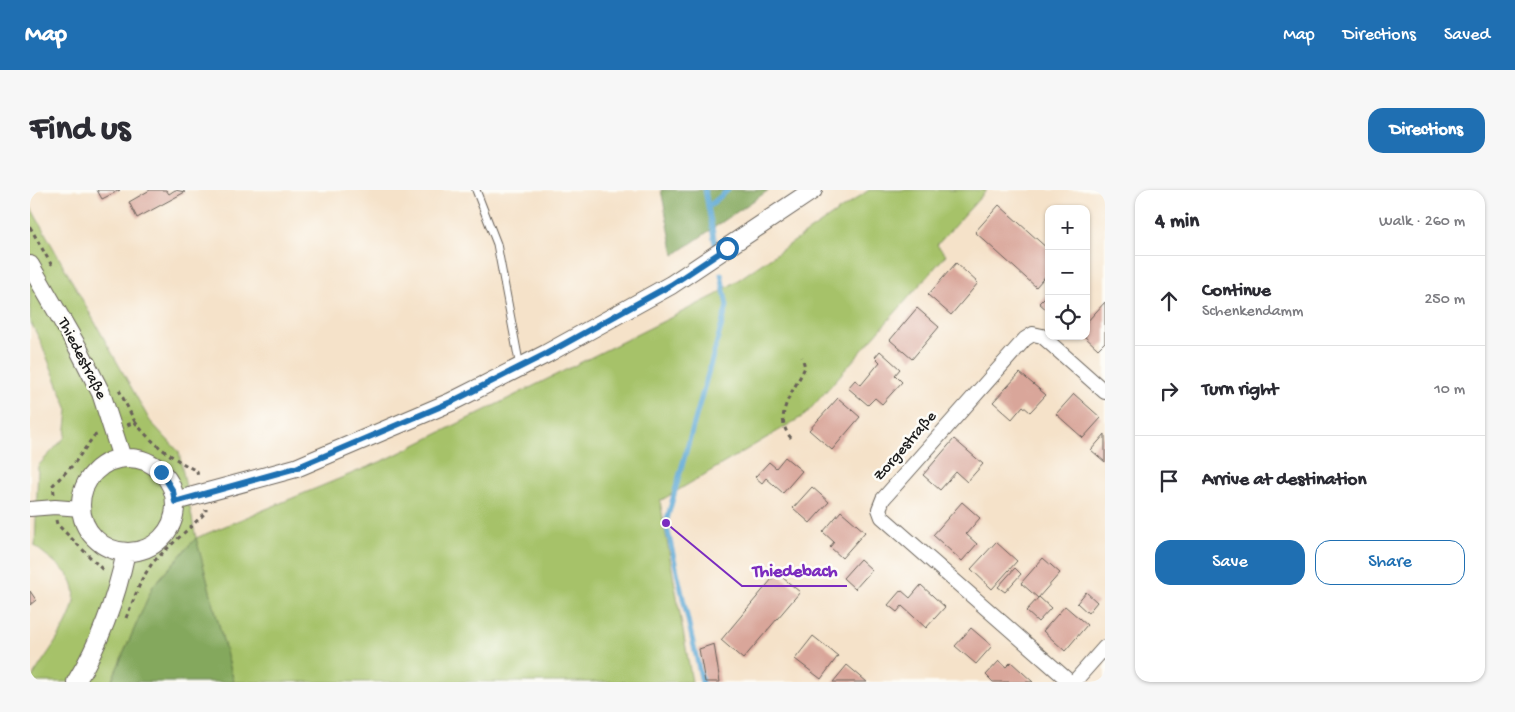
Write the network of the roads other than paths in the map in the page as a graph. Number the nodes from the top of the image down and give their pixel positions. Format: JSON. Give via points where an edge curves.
{"nodes":[{"id":1,"x":476,"y":190,"type":"edge"},
{"id":2,"x":813,"y":190,"type":"edge"},
{"id":3,"x":30,"y":265,"type":"edge"},
{"id":4,"x":520,"y":367,"type":"junction"},
{"id":5,"x":1105,"y":392,"type":"edge"},
{"id":6,"x":122,"y":458,"type":"junction"},
{"id":7,"x":175,"y":502,"type":"junction"},
{"id":8,"x":30,"y":509,"type":"edge"},
{"id":9,"x":81,"y":509,"type":"junction"},
{"id":10,"x":126,"y":552,"type":"junction"},
{"id":11,"x":1105,"y":647,"type":"edge"},
{"id":12,"x":76,"y":682,"type":"edge"},
{"id":13,"x":1070,"y":682,"type":"edge"},
{"id":14,"x":1074,"y":682,"type":"edge"}],
"edges":[{"from":1,"to":4,"type":"lane","via":[[497,244]]},
{"from":2,"to":4,"type":"street","via":[[671,285]]},
{"from":3,"to":6,"type":"street","name":"Thiedestraße","via":[[101,394]]},
{"from":4,"to":7,"type":"street","via":[[451,402],[296,468]]},
{"from":5,"to":13,"type":"street","name":"Zorgestraße","via":[[1042,336],[1033,334],[1018,346],[883,499],[879,509],[882,517]]},
{"from":6,"to":7,"type":"street","via":[[141,459],[161,472],[173,491]]},
{"from":6,"to":9,"type":"street","via":[[108,462],[89,478]]},
{"from":7,"to":10,"type":"street","via":[[171,523],[163,536],[151,545]]},
{"from":8,"to":9,"type":"street"},
{"from":9,"to":10,"type":"street","via":[[85,524],[98,541]]},
{"from":10,"to":12,"type":"street","via":[[115,601]]},
{"from":11,"to":14,"type":"street"}]}
